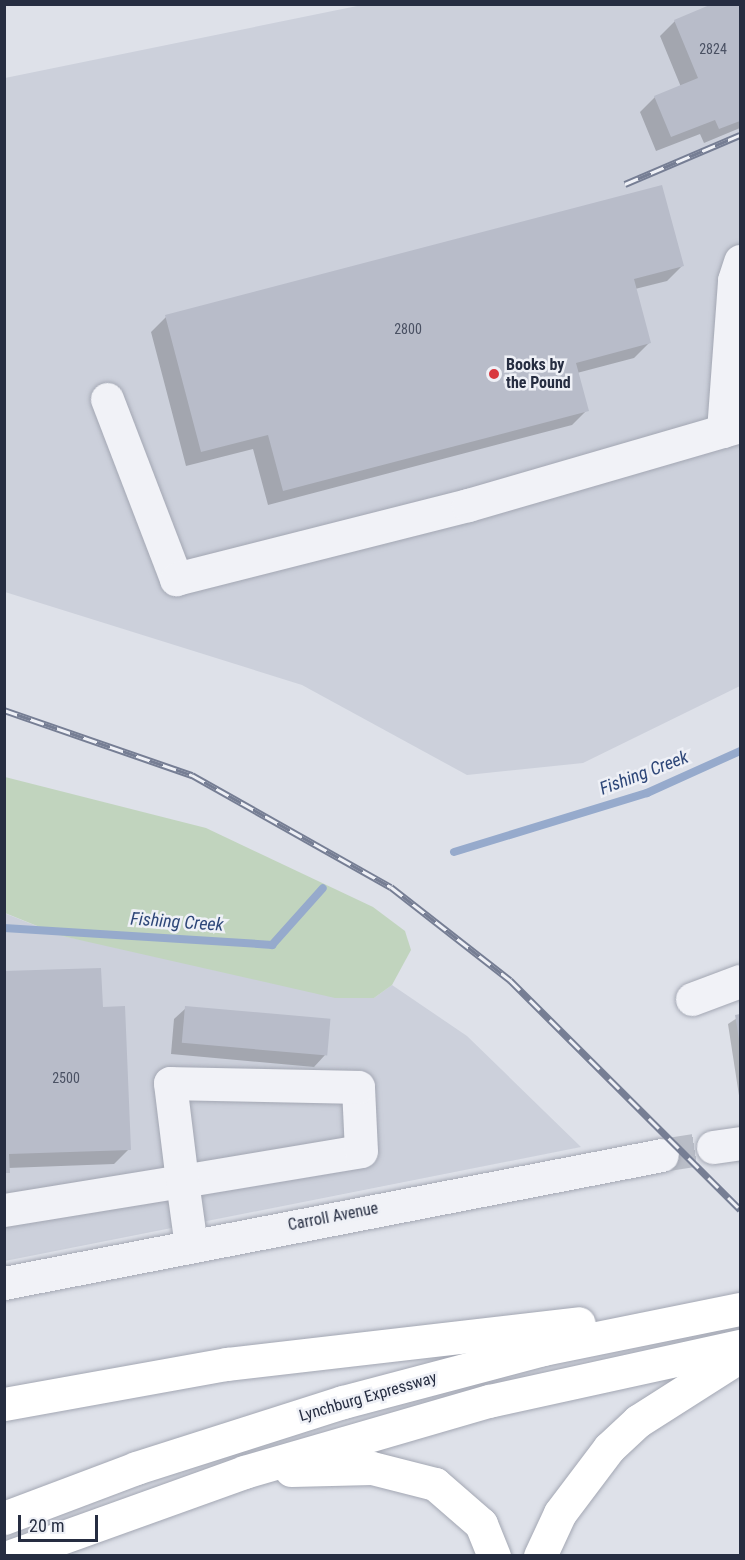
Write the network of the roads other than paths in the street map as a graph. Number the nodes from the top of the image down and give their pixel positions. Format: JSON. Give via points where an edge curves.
{"nodes":[{"id":1,"x":741,"y":261,"type":"edge"},
{"id":2,"x":107,"y":399,"type":"dead end"},
{"id":3,"x":732,"y":429,"type":"edge"},
{"id":4,"x":741,"y":981,"type":"edge"},
{"id":5,"x":692,"y":999,"type":"dead end"},
{"id":6,"x":662,"y":1155,"type":"tunnel mouth"},
{"id":7,"x":182,"y":1182,"type":"junction"},
{"id":8,"x":4,"y":1210,"type":"edge"},
{"id":9,"x":191,"y":1246,"type":"junction"},
{"id":10,"x":4,"y":1283,"type":"edge"},
{"id":11,"x":741,"y":1309,"type":"edge"},
{"id":12,"x":677,"y":1320,"type":"junction"},
{"id":13,"x":741,"y":1346,"type":"edge"},
{"id":14,"x":741,"y":1356,"type":"edge"},
{"id":15,"x":4,"y":1404,"type":"edge"},
{"id":16,"x":244,"y":1472,"type":"junction"},
{"id":17,"x":4,"y":1518,"type":"edge"},
{"id":18,"x":11,"y":1556,"type":"edge"},
{"id":19,"x":495,"y":1556,"type":"edge"},
{"id":20,"x":540,"y":1556,"type":"edge"}],
"edges":[{"from":1,"to":3,"type":"street","via":[[734,280]]},
{"from":2,"to":3,"type":"street","via":[[176,579],[468,506]]},
{"from":4,"to":5,"type":"street"},
{"from":6,"to":9,"type":"street","name":"Carroll Avenue"},
{"from":7,"to":7,"type":"street","via":[[170,1083],[358,1087],[361,1151]]},
{"from":7,"to":8,"type":"street"},
{"from":7,"to":9,"type":"street"},
{"from":9,"to":10,"type":"street","name":"Carroll Avenue"},
{"from":11,"to":12,"type":"highway","name":"Lynchburg Expressway"},
{"from":12,"to":15,"type":"highway","via":[[567,1323],[239,1362]]},
{"from":12,"to":17,"type":"highway","name":"Lynchburg Expressway","via":[[543,1349],[343,1402],[136,1468]]},
{"from":13,"to":16,"type":"highway","via":[[489,1401]]},
{"from":14,"to":20,"type":"highway","via":[[638,1421],[609,1448],[560,1513]]},
{"from":16,"to":18,"type":"highway"},
{"from":16,"to":19,"type":"highway","via":[[372,1468],[408,1474],[459,1500],[481,1524]]}]}
